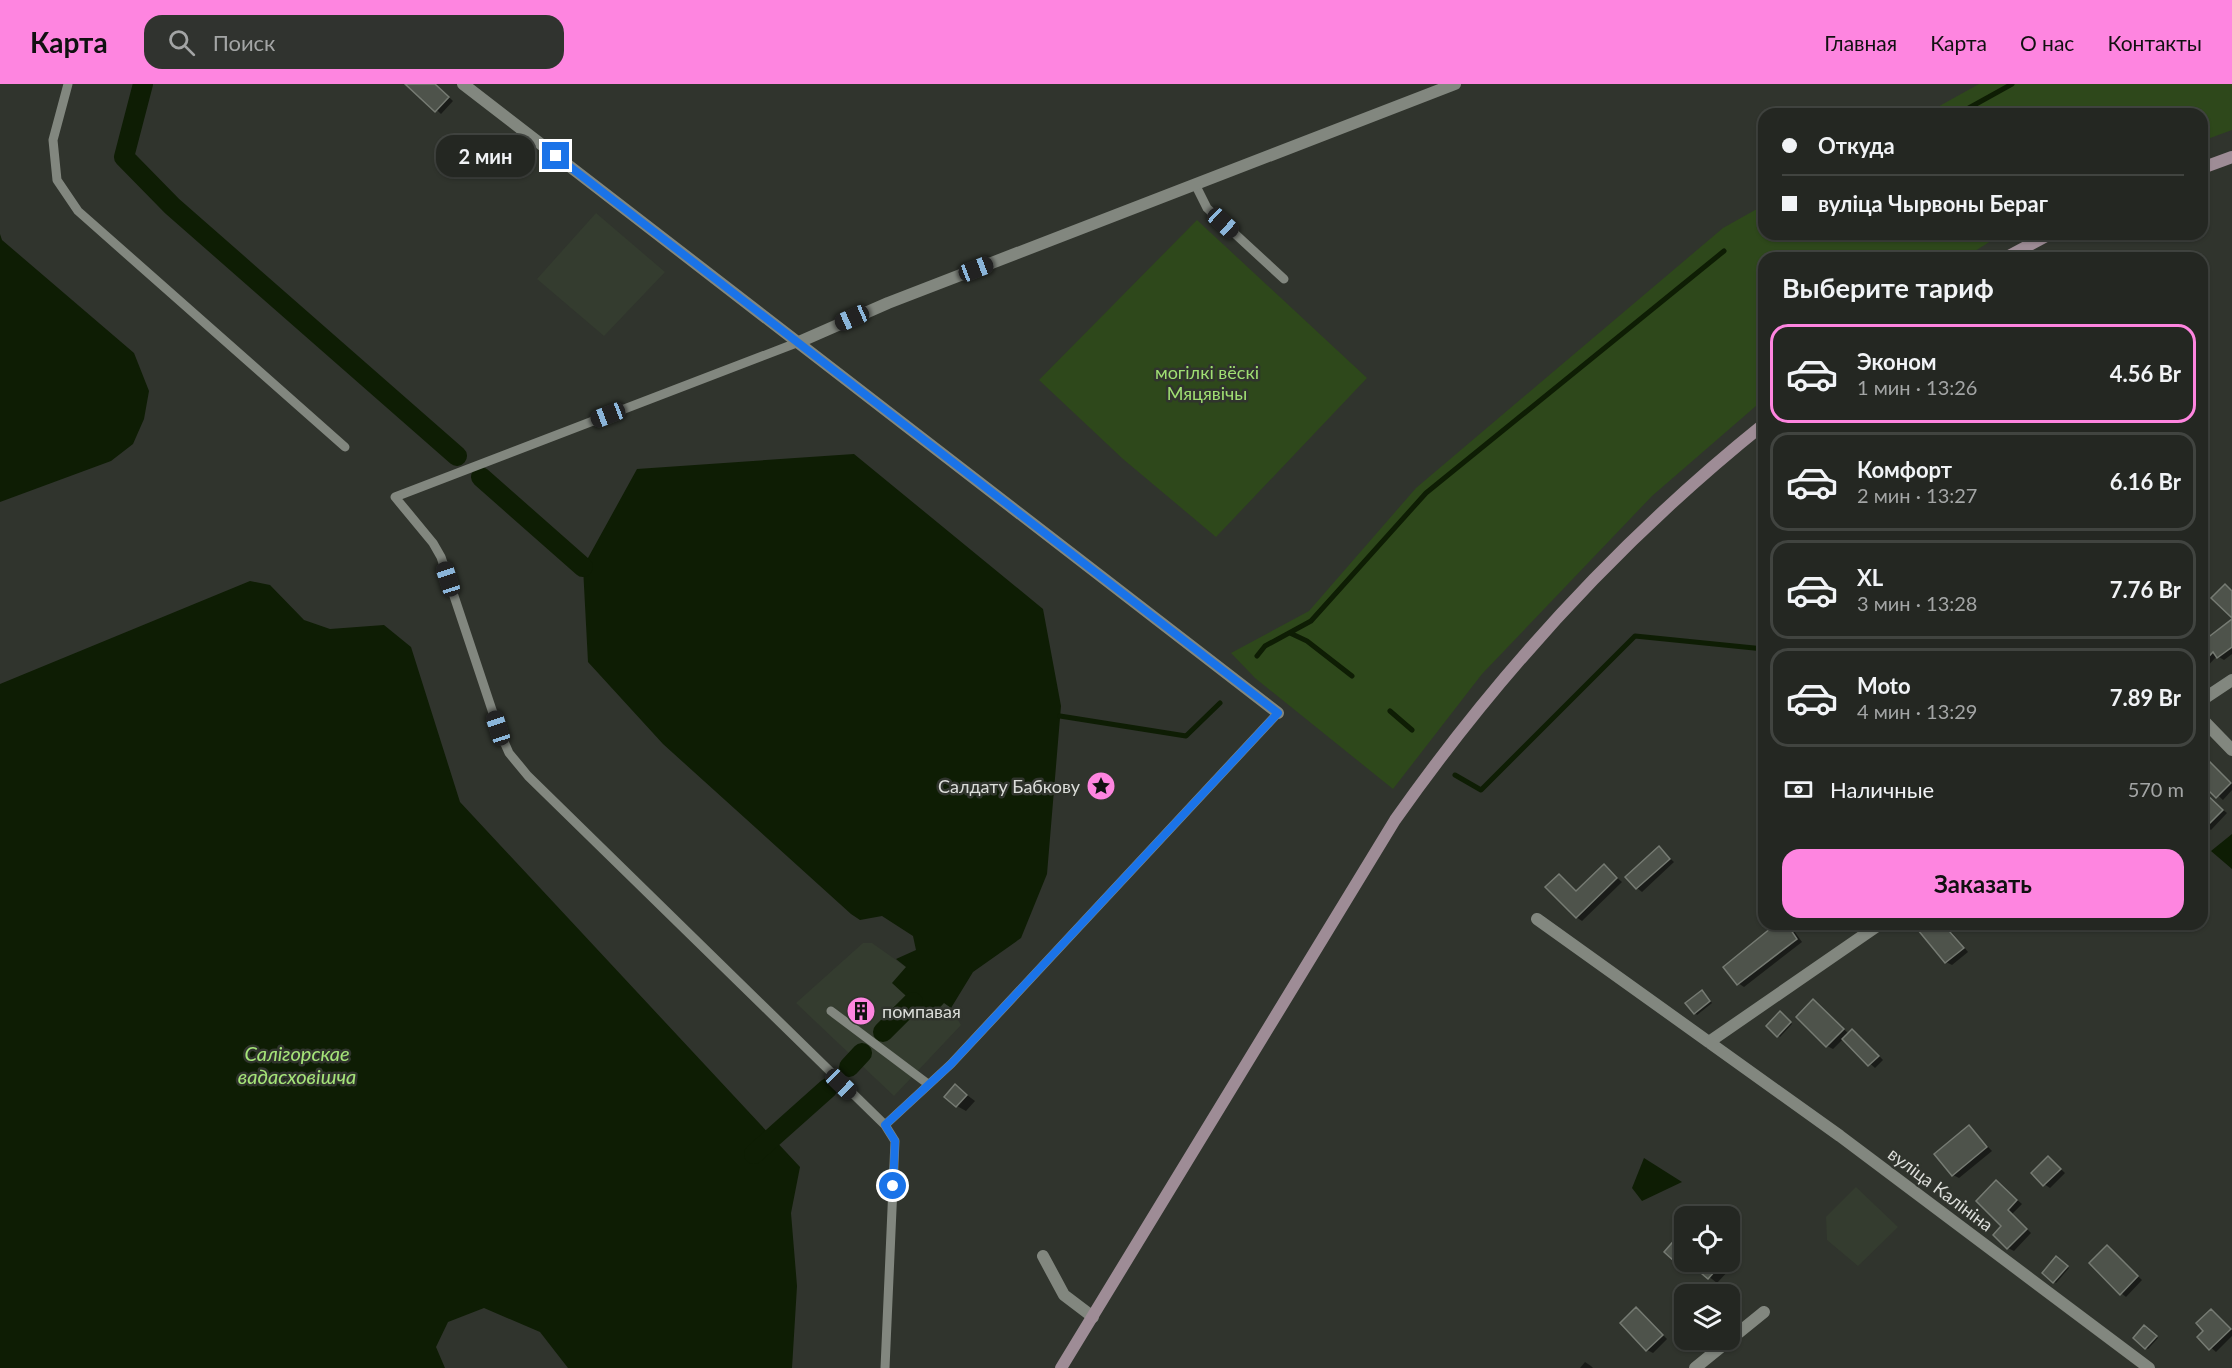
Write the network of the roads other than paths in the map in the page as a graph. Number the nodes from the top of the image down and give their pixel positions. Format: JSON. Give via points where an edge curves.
{"nodes":[{"id":1,"x":68,"y":84,"type":"edge"},
{"id":2,"x":463,"y":84,"type":"edge"},
{"id":3,"x":1455,"y":84,"type":"edge"},
{"id":4,"x":2232,"y":157,"type":"edge"},
{"id":5,"x":2208,"y":166,"type":"edge"},
{"id":6,"x":1195,"y":184,"type":"junction"},
{"id":7,"x":2039,"y":240,"type":"edge"},
{"id":8,"x":2016,"y":252,"type":"edge"},
{"id":9,"x":1284,"y":279,"type":"dead end"},
{"id":10,"x":799,"y":342,"type":"junction"},
{"id":11,"x":1758,"y":429,"type":"edge"},
{"id":12,"x":345,"y":447,"type":"dead end"},
{"id":13,"x":2232,"y":680,"type":"edge"},
{"id":14,"x":2208,"y":696,"type":"edge"},
{"id":15,"x":1278,"y":713,"type":"joint"},
{"id":16,"x":2208,"y":725,"type":"edge"},
{"id":17,"x":2232,"y":750,"type":"edge"},
{"id":18,"x":1537,"y":919,"type":"dead end"},
{"id":19,"x":1871,"y":930,"type":"edge"},
{"id":20,"x":831,"y":1011,"type":"dead end"},
{"id":21,"x":1709,"y":1042,"type":"junction"},
{"id":22,"x":928,"y":1084,"type":"junction"},
{"id":23,"x":885,"y":1125,"type":"junction"},
{"id":24,"x":1042,"y":1257,"type":"dead end"},
{"id":25,"x":1764,"y":1312,"type":"dead end"},
{"id":26,"x":1093,"y":1317,"type":"junction"},
{"id":27,"x":885,"y":1368,"type":"edge"},
{"id":28,"x":1061,"y":1368,"type":"edge"},
{"id":29,"x":1695,"y":1368,"type":"edge"},
{"id":30,"x":2149,"y":1368,"type":"edge"}],
"edges":[{"from":1,"to":12,"type":"lane","via":[[53,140],[57,180],[78,211]]},
{"from":2,"to":10,"type":"street"},
{"from":3,"to":6,"type":"street"},
{"from":4,"to":5,"type":"main road"},
{"from":6,"to":9,"type":"lane","via":[[1207,208]]},
{"from":6,"to":10,"type":"street","via":[[888,303]]},
{"from":7,"to":8,"type":"main road"},
{"from":10,"to":15,"type":"street"},
{"from":10,"to":23,"type":"lane","via":[[395,497],[441,557],[509,753]]},
{"from":11,"to":26,"type":"main road","via":[[1624,548],[1538,637],[1449,744],[1395,820]]},
{"from":13,"to":14,"type":"street"},
{"from":15,"to":22,"type":"lane"},
{"from":16,"to":17,"type":"street"},
{"from":18,"to":21,"type":"street","name":"вуліца Калініна"},
{"from":19,"to":21,"type":"street"},
{"from":20,"to":22,"type":"lane"},
{"from":21,"to":30,"type":"street","name":"вуліца Калініна"},
{"from":22,"to":23,"type":"lane"},
{"from":23,"to":27,"type":"lane","via":[[895,1141]]},
{"from":24,"to":26,"type":"street","via":[[1064,1294]]},
{"from":25,"to":29,"type":"street"},
{"from":26,"to":28,"type":"main road"}]}
